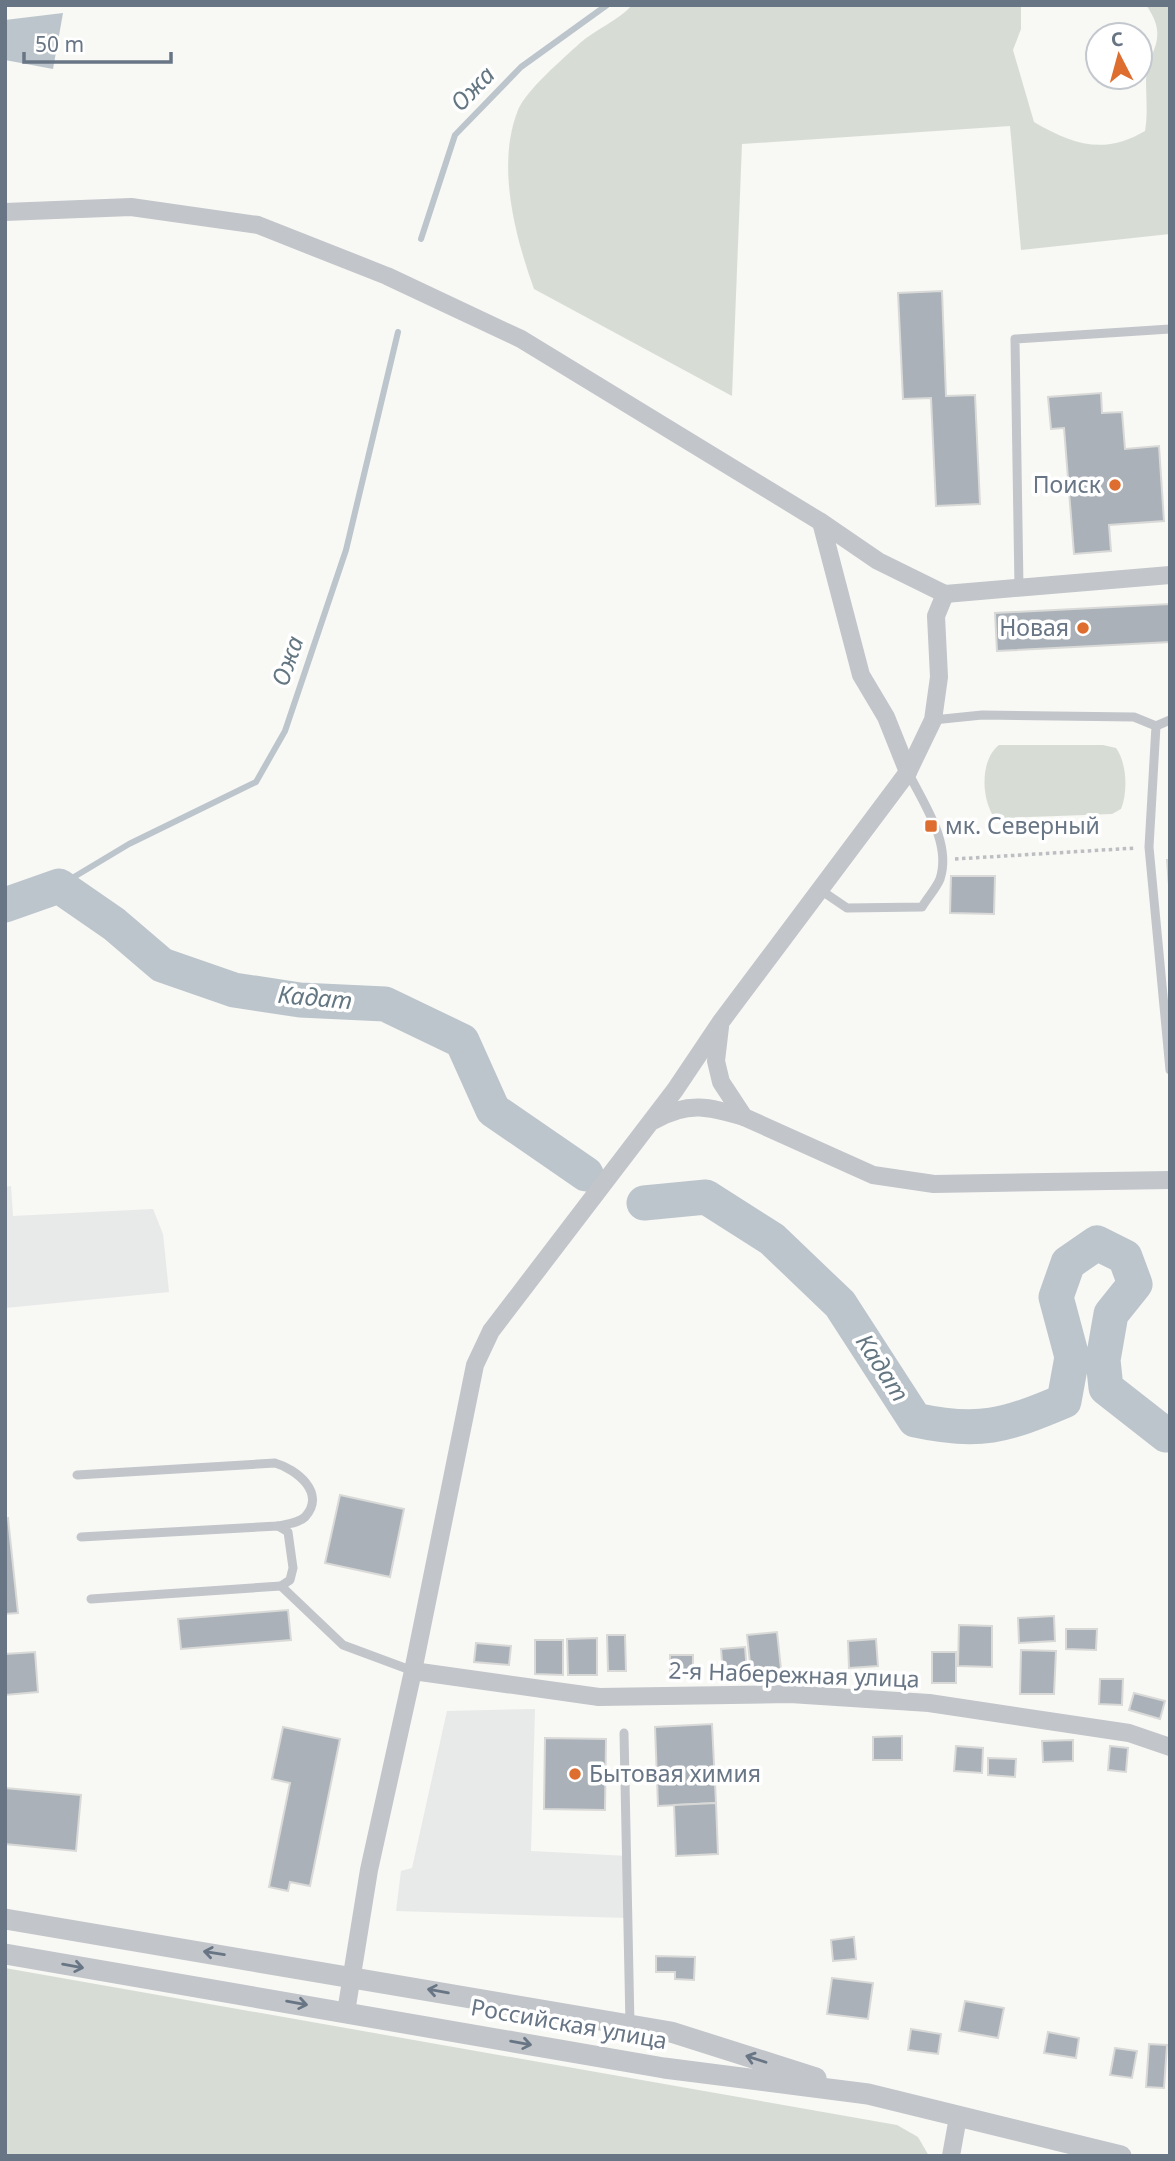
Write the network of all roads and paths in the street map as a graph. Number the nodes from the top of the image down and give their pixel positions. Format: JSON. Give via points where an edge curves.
{"nodes":[{"id":1,"x":5,"y":212,"type":"edge"},
{"id":2,"x":1170,"y":329,"type":"edge"},
{"id":3,"x":821,"y":522,"type":"junction"},
{"id":4,"x":1170,"y":575,"type":"edge"},
{"id":5,"x":1019,"y":587,"type":"junction"},
{"id":6,"x":945,"y":594,"type":"junction"},
{"id":7,"x":933,"y":720,"type":"junction"},
{"id":8,"x":1170,"y":720,"type":"edge"},
{"id":9,"x":1156,"y":726,"type":"junction"},
{"id":10,"x":908,"y":772,"type":"junction"},
{"id":11,"x":1149,"y":847,"type":"junction"},
{"id":12,"x":943,"y":860,"type":"junction"},
{"id":13,"x":821,"y":891,"type":"junction"},
{"id":14,"x":720,"y":1023,"type":"junction"},
{"id":15,"x":1170,"y":1070,"type":"edge"},
{"id":16,"x":744,"y":1117,"type":"junction"},
{"id":17,"x":649,"y":1124,"type":"junction"},
{"id":18,"x":1170,"y":1180,"type":"edge"},
{"id":19,"x":77,"y":1475,"type":"dead end"},
{"id":20,"x":278,"y":1525,"type":"junction"},
{"id":21,"x":82,"y":1537,"type":"dead end"},
{"id":22,"x":281,"y":1586,"type":"junction"},
{"id":23,"x":91,"y":1599,"type":"dead end"},
{"id":24,"x":414,"y":1671,"type":"junction"},
{"id":25,"x":624,"y":1733,"type":"dead end"},
{"id":26,"x":1170,"y":1747,"type":"edge"},
{"id":27,"x":5,"y":1919,"type":"edge"},
{"id":28,"x":5,"y":1954,"type":"edge"},
{"id":29,"x":352,"y":1976,"type":"junction"},
{"id":30,"x":346,"y":2012,"type":"junction"},
{"id":31,"x":630,"y":2025,"type":"junction"},
{"id":32,"x":868,"y":2094,"type":"junction"},
{"id":33,"x":958,"y":2117,"type":"junction"},
{"id":34,"x":951,"y":2156,"type":"edge"},
{"id":35,"x":1121,"y":2156,"type":"edge"}],
"edges":[{"from":1,"to":3,"type":"street","via":[[131,207],[258,225],[387,276],[521,339]]},
{"from":2,"to":5,"type":"lane","via":[[1015,339]]},
{"from":3,"to":6,"type":"street","via":[[878,561]]},
{"from":3,"to":10,"type":"street","via":[[861,675],[886,717]]},
{"from":4,"to":5,"type":"street"},
{"from":5,"to":6,"type":"street"},
{"from":6,"to":7,"type":"street","via":[[936,616],[939,677]]},
{"from":7,"to":9,"type":"lane","via":[[982,715],[1134,717]]},
{"from":7,"to":10,"type":"street"},
{"from":8,"to":9,"type":"lane"},
{"from":9,"to":11,"type":"lane"},
{"from":10,"to":12,"type":"lane","via":[[939,839]]},
{"from":10,"to":13,"type":"street"},
{"from":11,"to":12,"type":"path"},
{"from":11,"to":15,"type":"lane"},
{"from":12,"to":13,"type":"lane","via":[[939,881],[922,906],[847,908]]},
{"from":13,"to":14,"type":"street"},
{"from":14,"to":16,"type":"street","via":[[716,1061],[721,1082]]},
{"from":14,"to":17,"type":"street"},
{"from":16,"to":17,"type":"street","via":[[704,1105],[670,1112]]},
{"from":16,"to":18,"type":"street","via":[[873,1175],[934,1184]]},
{"from":17,"to":24,"type":"street","via":[[491,1331],[475,1365]]},
{"from":19,"to":20,"type":"lane","via":[[275,1463],[288,1466],[304,1477],[310,1499],[306,1516]]},
{"from":20,"to":21,"type":"lane"},
{"from":20,"to":22,"type":"lane","via":[[288,1532],[293,1568],[290,1580]]},
{"from":22,"to":23,"type":"lane"},
{"from":22,"to":24,"type":"lane","via":[[343,1645]]},
{"from":24,"to":26,"type":"street","name":"2-я Набережная улица","via":[[599,1697],[790,1694],[929,1703],[1129,1733]]},
{"from":24,"to":29,"type":"street","via":[[369,1870]]},
{"from":25,"to":31,"type":"lane"},
{"from":29,"to":27,"type":"street","one_way":true},
{"from":28,"to":30,"type":"street","name":"Российская улица","one_way":true},
{"from":29,"to":30,"type":"street"},
{"from":31,"to":29,"type":"street","one_way":true},
{"from":30,"to":32,"type":"street","name":"Российская улица","one_way":true,"via":[[664,2068]]},
{"from":32,"to":31,"type":"street","one_way":true,"via":[[671,2032]]},
{"from":32,"to":33,"type":"street","name":"Российская улица"},
{"from":33,"to":34,"type":"street"},
{"from":33,"to":35,"type":"street","name":"Российская улица"}]}
